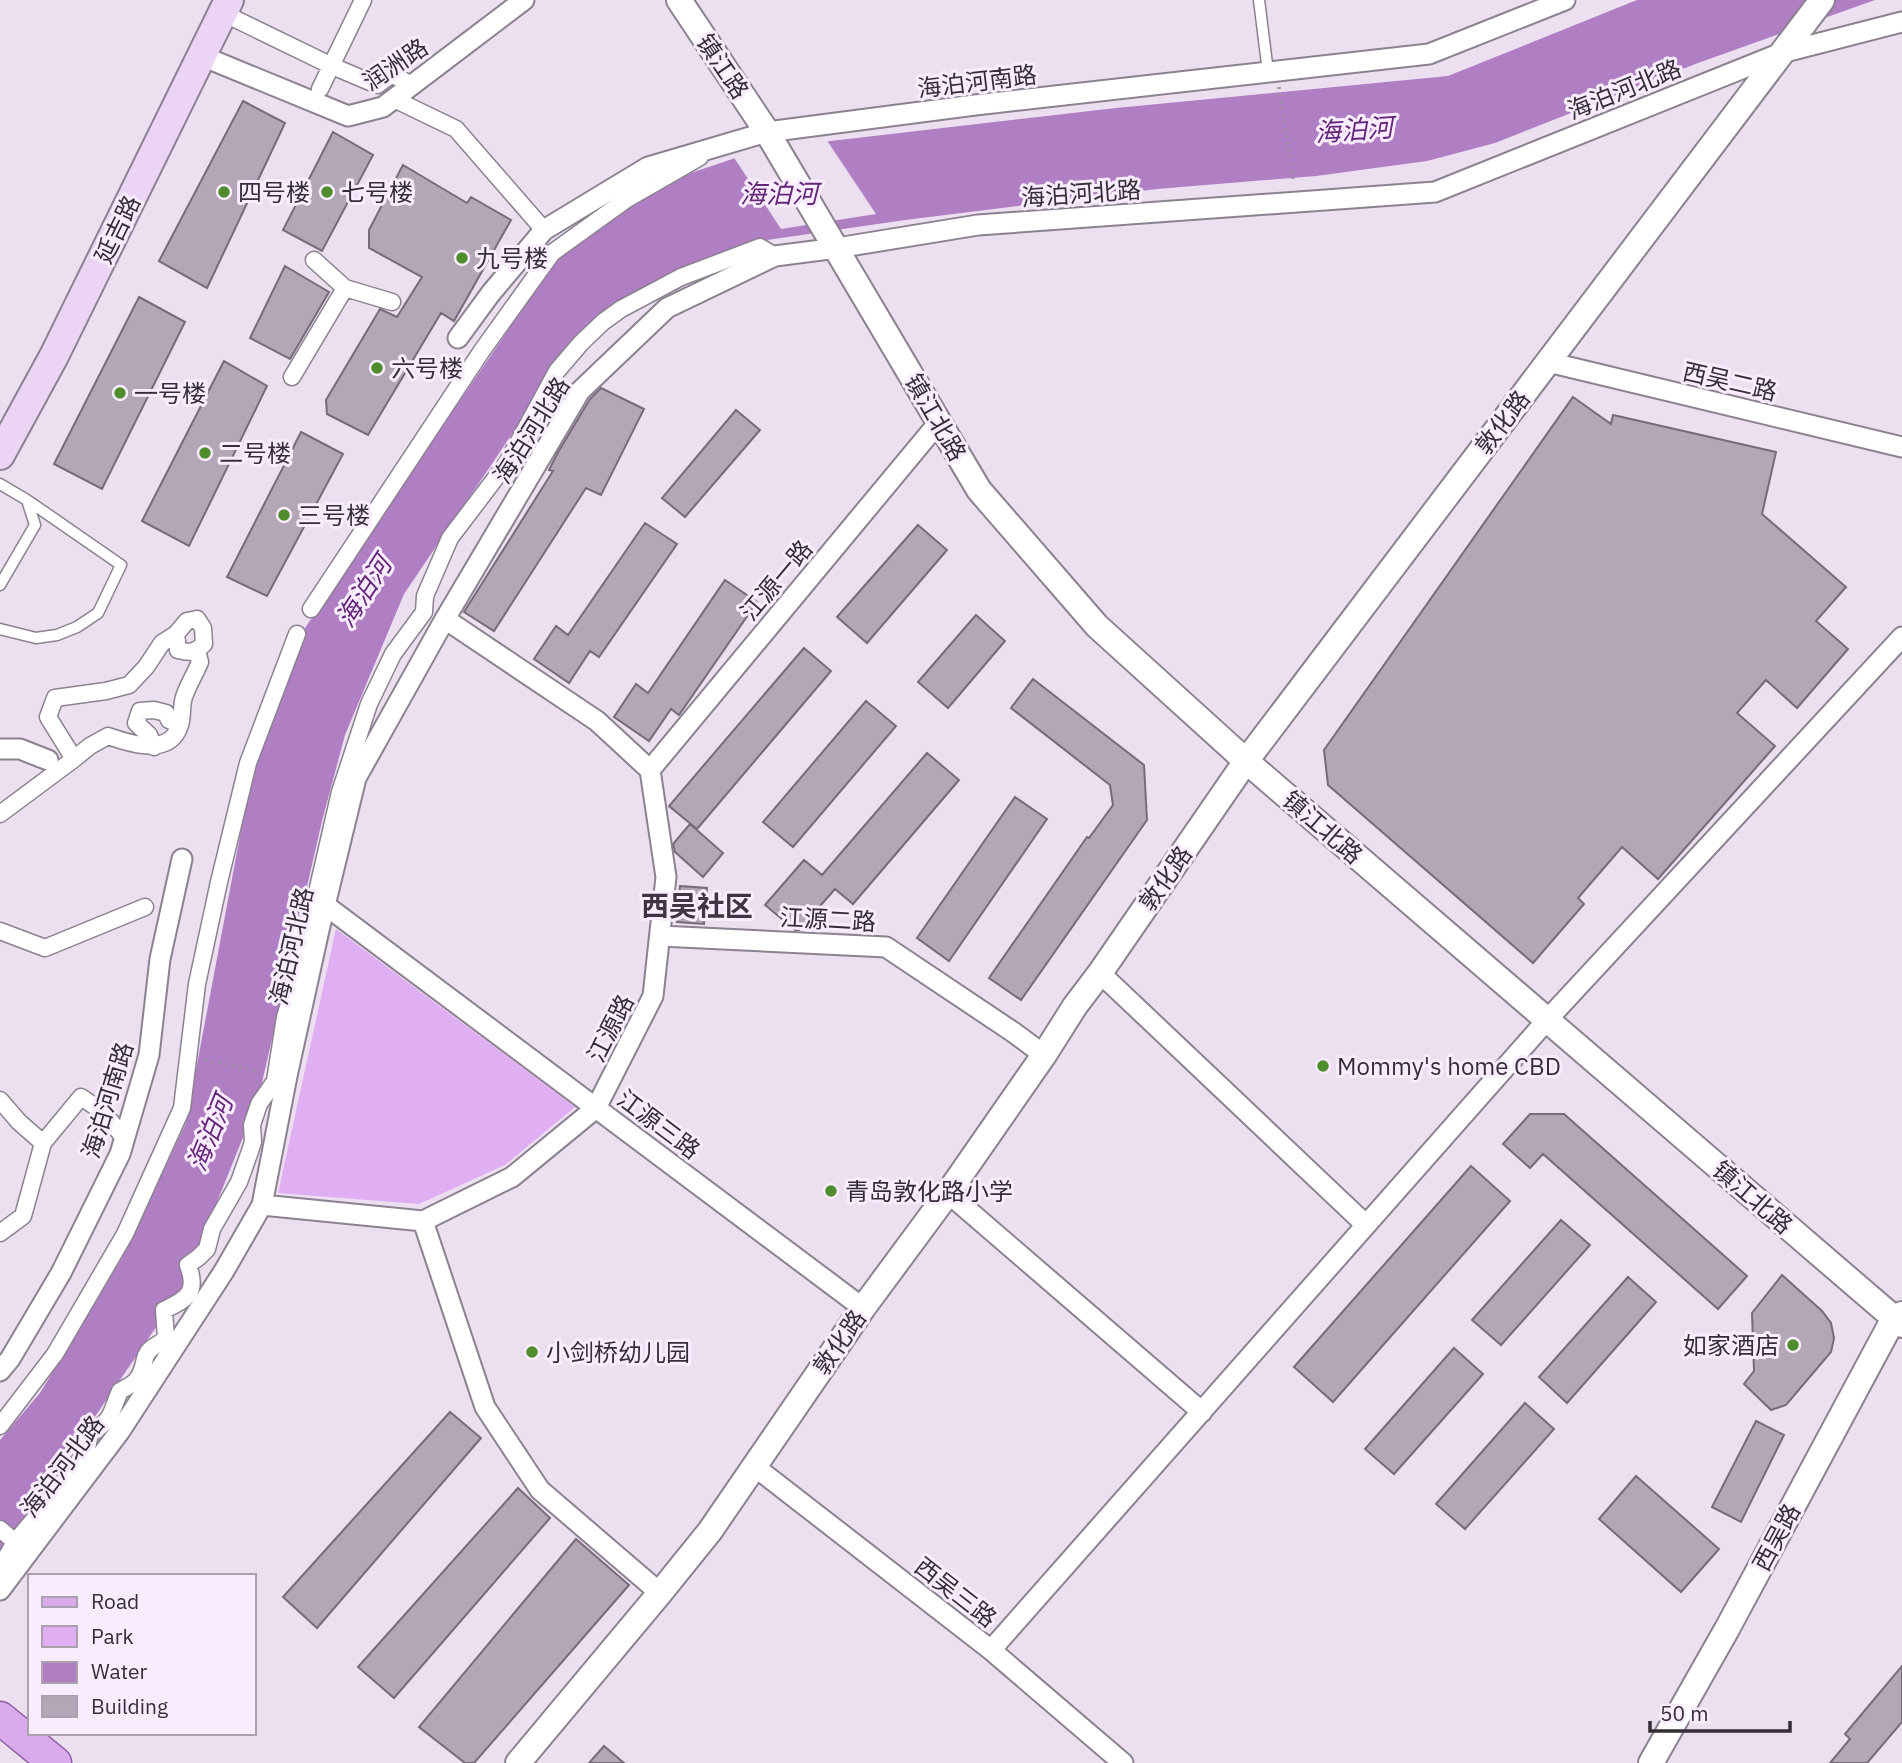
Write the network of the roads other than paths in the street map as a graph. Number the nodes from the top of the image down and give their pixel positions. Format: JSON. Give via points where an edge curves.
{"nodes":[{"id":1,"x":363,"y":0,"type":"edge"},
{"id":2,"x":524,"y":0,"type":"edge"},
{"id":3,"x":679,"y":0,"type":"edge"},
{"id":4,"x":1259,"y":0,"type":"edge"},
{"id":5,"x":1565,"y":0,"type":"edge"},
{"id":6,"x":1822,"y":0,"type":"edge"},
{"id":7,"x":226,"y":6,"type":"edge"},
{"id":8,"x":1902,"y":22,"type":"edge"},
{"id":9,"x":1781,"y":53,"type":"junction"},
{"id":10,"x":202,"y":56,"type":"junction"},
{"id":11,"x":332,"y":66,"type":"junction"},
{"id":12,"x":1274,"y":80,"type":"junction"},
{"id":13,"x":411,"y":85,"type":"junction"},
{"id":14,"x":320,"y":89,"type":"dead end"},
{"id":15,"x":394,"y":99,"type":"junction"},
{"id":16,"x":767,"y":132,"type":"junction"},
{"id":17,"x":721,"y":145,"type":"junction"},
{"id":18,"x":544,"y":230,"type":"junction"},
{"id":19,"x":837,"y":248,"type":"junction"},
{"id":20,"x":775,"y":256,"type":"junction"},
{"id":21,"x":314,"y":260,"type":"dead end"},
{"id":22,"x":345,"y":288,"type":"junction"},
{"id":23,"x":392,"y":302,"type":"dead end"},
{"id":24,"x":458,"y":338,"type":"dead end"},
{"id":25,"x":1548,"y":362,"type":"junction"},
{"id":26,"x":292,"y":377,"type":"dead end"},
{"id":27,"x":939,"y":422,"type":"junction"},
{"id":28,"x":2,"y":444,"type":"edge"},
{"id":29,"x":1902,"y":447,"type":"edge"},
{"id":30,"x":0,"y":485,"type":"edge"},
{"id":31,"x":27,"y":500,"type":"junction"},
{"id":32,"x":0,"y":585,"type":"edge"},
{"id":33,"x":311,"y":609,"type":"dead end"},
{"id":34,"x":445,"y":619,"type":"junction"},
{"id":35,"x":0,"y":629,"type":"edge"},
{"id":36,"x":297,"y":634,"type":"dead end"},
{"id":37,"x":176,"y":635,"type":"junction"},
{"id":38,"x":1902,"y":637,"type":"edge"},
{"id":39,"x":197,"y":651,"type":"junction"},
{"id":40,"x":180,"y":725,"type":"junction"},
{"id":41,"x":154,"y":747,"type":"junction"},
{"id":42,"x":0,"y":749,"type":"edge"},
{"id":43,"x":74,"y":759,"type":"junction"},
{"id":44,"x":48,"y":760,"type":"dead end"},
{"id":45,"x":1246,"y":761,"type":"junction"},
{"id":46,"x":650,"y":769,"type":"junction"},
{"id":47,"x":0,"y":814,"type":"edge"},
{"id":48,"x":183,"y":859,"type":"dead end"},
{"id":49,"x":325,"y":905,"type":"junction"},
{"id":50,"x":145,"y":907,"type":"dead end"},
{"id":51,"x":0,"y":931,"type":"edge"},
{"id":52,"x":660,"y":936,"type":"junction"},
{"id":53,"x":1100,"y":973,"type":"junction"},
{"id":54,"x":1547,"y":1020,"type":"junction"},
{"id":55,"x":1044,"y":1055,"type":"junction"},
{"id":56,"x":0,"y":1100,"type":"edge"},
{"id":57,"x":596,"y":1108,"type":"junction"},
{"id":58,"x":125,"y":1139,"type":"junction"},
{"id":59,"x":43,"y":1143,"type":"junction"},
{"id":60,"x":948,"y":1193,"type":"junction"},
{"id":61,"x":262,"y":1205,"type":"junction"},
{"id":62,"x":423,"y":1221,"type":"junction"},
{"id":63,"x":1366,"y":1225,"type":"junction"},
{"id":64,"x":0,"y":1233,"type":"edge"},
{"id":65,"x":863,"y":1308,"type":"junction"},
{"id":66,"x":1899,"y":1319,"type":"edge"},
{"id":67,"x":0,"y":1371,"type":"edge"},
{"id":68,"x":1202,"y":1412,"type":"junction"},
{"id":69,"x":0,"y":1426,"type":"edge"},
{"id":70,"x":754,"y":1465,"type":"junction"},
{"id":71,"x":0,"y":1530,"type":"edge"},
{"id":72,"x":15,"y":1542,"type":"junction"},
{"id":73,"x":0,"y":1567,"type":"edge"},
{"id":74,"x":0,"y":1590,"type":"edge"},
{"id":75,"x":660,"y":1594,"type":"junction"},
{"id":76,"x":991,"y":1650,"type":"junction"},
{"id":77,"x":0,"y":1718,"type":"edge"},
{"id":78,"x":55,"y":1763,"type":"edge"},
{"id":79,"x":518,"y":1763,"type":"edge"},
{"id":80,"x":1124,"y":1763,"type":"edge"},
{"id":81,"x":1651,"y":1763,"type":"edge"}],
"edges":[{"from":1,"to":11,"type":"street"},
{"from":2,"to":13,"type":"street","name":"润洲路"},
{"from":3,"to":16,"type":"street","name":"镇江路"},
{"from":4,"to":12,"type":"lane"},
{"from":5,"to":12,"type":"street","name":"海泊河南路","via":[[1429,54]]},
{"from":6,"to":9,"type":"street","name":"敦化路"},
{"from":7,"to":10,"type":"main road","name":"延吉路"},
{"from":7,"to":11,"type":"street"},
{"from":8,"to":9,"type":"street","name":"海泊河北路"},
{"from":9,"to":19,"type":"street","name":"海泊河北路","via":[[1435,192],[978,225]]},
{"from":9,"to":25,"type":"street","name":"敦化路"},
{"from":10,"to":15,"type":"street","name":"润洲路","via":[[348,116],[383,107]]},
{"from":10,"to":28,"type":"main road","name":"延吉路","via":[[60,344]]},
{"from":11,"to":13,"type":"street","via":[[377,85],[391,75]]},
{"from":11,"to":14,"type":"street"},
{"from":12,"to":16,"type":"street","name":"海泊河南路","via":[[975,106]]},
{"from":13,"to":15,"type":"street","name":"润洲路"},
{"from":15,"to":18,"type":"street","via":[[456,129]]},
{"from":16,"to":17,"type":"street","name":"海泊河南路"},
{"from":16,"to":19,"type":"street","name":"镇江路"},
{"from":17,"to":18,"type":"street","name":"海泊河南路","via":[[648,167]]},
{"from":17,"to":33,"type":"street","via":[[627,199],[552,253]]},
{"from":18,"to":24,"type":"street","name":"海泊河南路"},
{"from":19,"to":20,"type":"street","name":"海泊河北路"},
{"from":19,"to":27,"type":"street","name":"镇江北路"},
{"from":20,"to":34,"type":"street","name":"海泊河北路","via":[[667,308],[580,391]]},
{"from":20,"to":72,"type":"street","via":[[760,247],[702,268],[603,323],[557,371],[507,463],[450,538],[425,596],[424,611],[393,654],[355,742],[311,918],[300,939],[275,1081],[259,1104],[252,1125],[253,1142],[239,1182],[212,1228],[207,1249],[188,1265],[193,1279],[186,1299],[164,1310],[166,1339],[145,1355],[137,1381],[120,1391],[107,1423],[90,1434],[86,1452]]},
{"from":21,"to":22,"type":"street"},
{"from":22,"to":23,"type":"street"},
{"from":22,"to":26,"type":"street"},
{"from":25,"to":29,"type":"street","name":"西吴二路"},
{"from":25,"to":45,"type":"street","name":"敦化路"},
{"from":27,"to":45,"type":"street","name":"镇江北路","via":[[979,490],[1097,626]]},
{"from":27,"to":46,"type":"street","name":"江源一路"},
{"from":30,"to":31,"type":"lane"},
{"from":31,"to":32,"type":"lane","via":[[35,525]]},
{"from":31,"to":35,"type":"lane","via":[[121,565],[98,612],[77,627],[36,638]]},
{"from":34,"to":46,"type":"street","via":[[597,721]]},
{"from":34,"to":49,"type":"street","name":"海泊河北路","via":[[356,778]]},
{"from":36,"to":69,"type":"street","via":[[248,764],[219,882],[197,984],[182,1108],[125,1234],[55,1354]]},
{"from":37,"to":39,"type":"street","via":[[178,650]]},
{"from":37,"to":39,"type":"street","via":[[187,621],[197,619],[204,644]]},
{"from":37,"to":43,"type":"street","via":[[162,643],[129,685],[55,698],[48,717]]},
{"from":38,"to":54,"type":"street"},
{"from":39,"to":40,"type":"street","via":[[200,662],[184,699]]},
{"from":40,"to":41,"type":"street","via":[[174,736]]},
{"from":40,"to":41,"type":"street","via":[[166,713],[140,711],[136,723]]},
{"from":41,"to":43,"type":"street","via":[[108,736]]},
{"from":42,"to":44,"type":"street","via":[[20,749]]},
{"from":43,"to":47,"type":"street"},
{"from":45,"to":53,"type":"street","name":"敦化路"},
{"from":45,"to":54,"type":"street","name":"镇江北路"},
{"from":46,"to":52,"type":"street","name":"江源路","via":[[666,877]]},
{"from":48,"to":58,"type":"street","name":"海泊河南路","via":[[160,959],[149,1055]]},
{"from":49,"to":57,"type":"street","name":"江源三路"},
{"from":49,"to":61,"type":"street","name":"海泊河北路"},
{"from":50,"to":51,"type":"street","via":[[45,948]]},
{"from":52,"to":55,"type":"street","name":"江源二路","via":[[886,947]]},
{"from":52,"to":57,"type":"street","name":"江源路","via":[[653,996]]},
{"from":53,"to":55,"type":"street","name":"敦化路"},
{"from":53,"to":63,"type":"street"},
{"from":54,"to":63,"type":"street"},
{"from":54,"to":66,"type":"street","name":"镇江北路"},
{"from":55,"to":60,"type":"street","name":"敦化路"},
{"from":56,"to":59,"type":"street"},
{"from":57,"to":62,"type":"street","name":"江源路","via":[[512,1177]]},
{"from":57,"to":65,"type":"street","name":"江源三路"},
{"from":58,"to":59,"type":"street","via":[[103,1112],[81,1097]]},
{"from":58,"to":67,"type":"street","name":"海泊河南路","via":[[61,1273]]},
{"from":59,"to":64,"type":"street","via":[[23,1216]]},
{"from":60,"to":65,"type":"street","name":"敦化路"},
{"from":60,"to":68,"type":"street"},
{"from":61,"to":62,"type":"street"},
{"from":61,"to":74,"type":"street","name":"海泊河北路","via":[[120,1431]]},
{"from":62,"to":75,"type":"street","via":[[485,1407],[540,1490]]},
{"from":63,"to":68,"type":"street"},
{"from":65,"to":70,"type":"street","name":"敦化路"},
{"from":66,"to":81,"type":"street","name":"西吴路"},
{"from":68,"to":76,"type":"street"},
{"from":70,"to":75,"type":"street","name":"敦化路"},
{"from":70,"to":76,"type":"street","name":"西吴三路"},
{"from":71,"to":72,"type":"street"},
{"from":72,"to":73,"type":"street"},
{"from":75,"to":79,"type":"street","name":"敦化路"},
{"from":76,"to":80,"type":"street","name":"西吴三路"},
{"from":77,"to":78,"type":"main road"}]}
